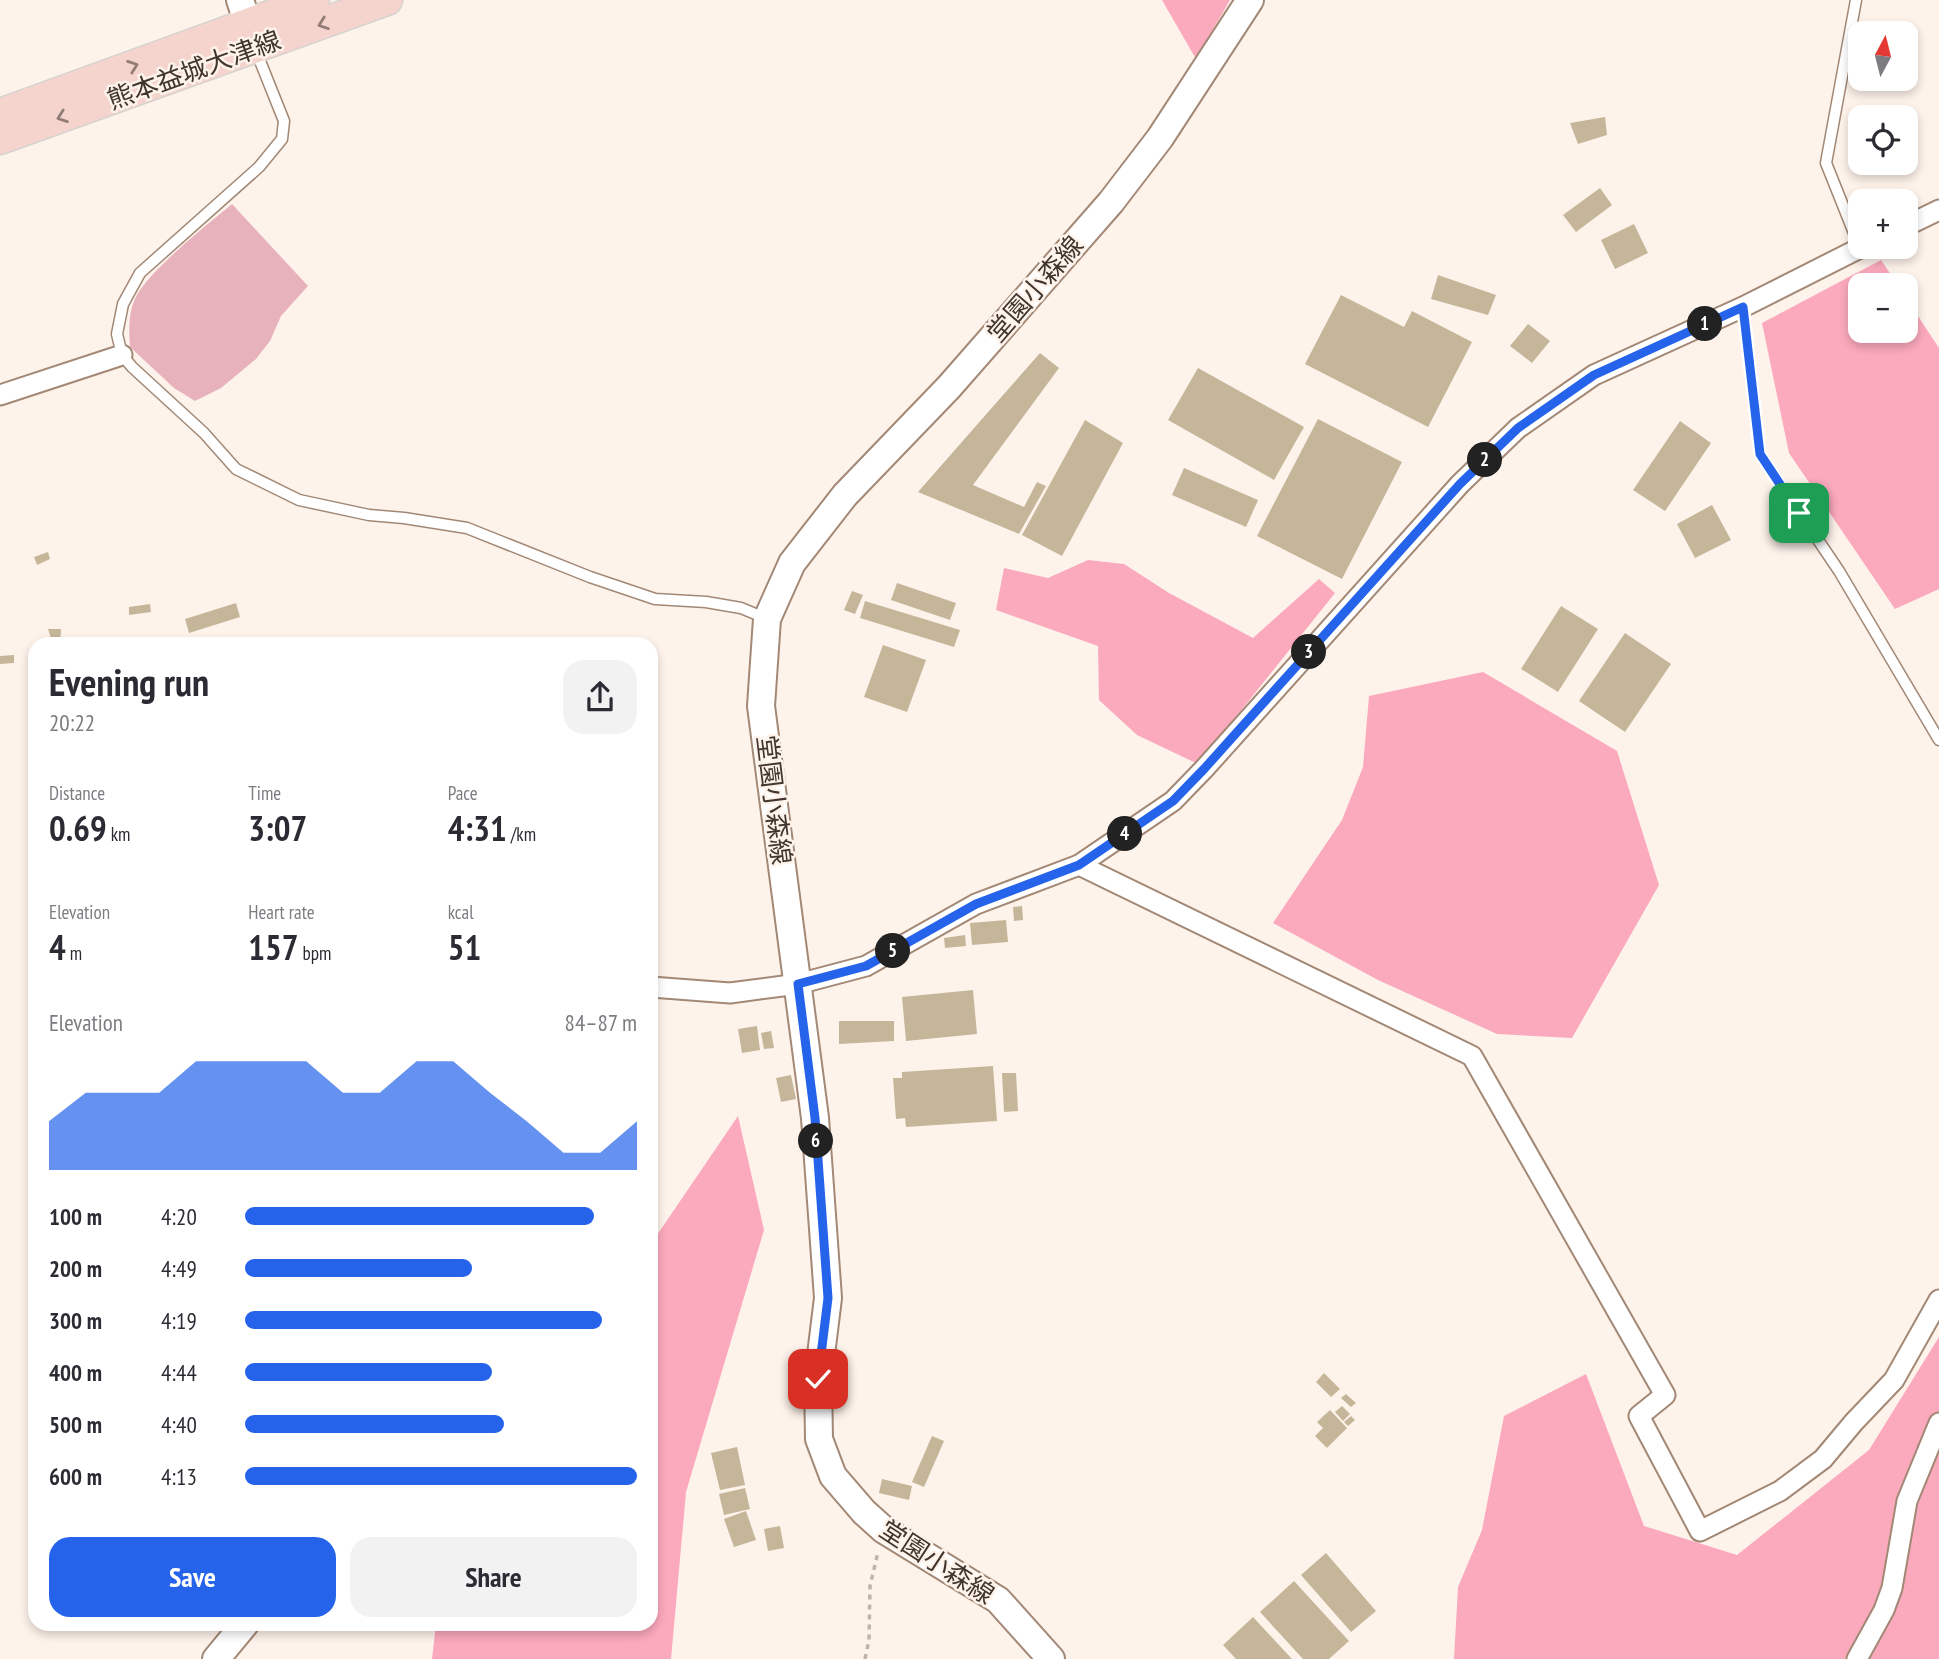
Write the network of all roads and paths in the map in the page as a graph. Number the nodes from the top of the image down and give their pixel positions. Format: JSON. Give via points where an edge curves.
{"nodes":[{"id":1,"x":314,"y":0,"type":"edge"},
{"id":2,"x":387,"y":0,"type":"edge"},
{"id":3,"x":1250,"y":0,"type":"edge"},
{"id":4,"x":1856,"y":0,"type":"edge"},
{"id":5,"x":251,"y":32,"type":"edge"},
{"id":6,"x":0,"y":114,"type":"edge"},
{"id":7,"x":0,"y":139,"type":"edge"},
{"id":8,"x":1939,"y":211,"type":"edge"},
{"id":9,"x":1848,"y":216,"type":"edge"},
{"id":10,"x":1918,"y":221,"type":"edge"},
{"id":11,"x":1848,"y":254,"type":"edge"},
{"id":12,"x":1743,"y":307,"type":"junction"},
{"id":13,"x":122,"y":355,"type":"junction"},
{"id":14,"x":0,"y":395,"type":"edge"},
{"id":15,"x":767,"y":619,"type":"junction"},
{"id":16,"x":1939,"y":740,"type":"edge"},
{"id":17,"x":1079,"y":865,"type":"junction"},
{"id":18,"x":798,"y":984,"type":"junction"},
{"id":19,"x":658,"y":987,"type":"edge"},
{"id":20,"x":1939,"y":1300,"type":"edge"},
{"id":21,"x":1939,"y":1423,"type":"edge"},
{"id":22,"x":884,"y":1530,"type":"junction"},
{"id":23,"x":239,"y":1631,"type":"edge"},
{"id":24,"x":216,"y":1659,"type":"edge"},
{"id":25,"x":865,"y":1659,"type":"edge"},
{"id":26,"x":1051,"y":1659,"type":"edge"},
{"id":27,"x":1857,"y":1659,"type":"edge"}],
"edges":[{"from":1,"to":5,"type":"main road","name":"熊本益城大津線"},
{"from":2,"to":5,"type":"main road","name":"熊本益城大津線","one_way":true},
{"from":3,"to":15,"type":"main road","name":"堂園小森線","via":[[1160,138],[1111,202],[949,387],[845,495],[792,563]]},
{"from":4,"to":9,"type":"lane","via":[[1826,163]]},
{"from":6,"to":5,"type":"main road","name":"熊本益城大津線","one_way":true},
{"from":5,"to":7,"type":"main road","name":"熊本益城大津線","one_way":true},
{"from":5,"to":13,"type":"lane","via":[[284,121],[282,139],[259,167],[140,272],[123,304],[117,334]]},
{"from":8,"to":10,"type":"street"},
{"from":11,"to":12,"type":"street"},
{"from":12,"to":16,"type":"lane","via":[[1760,454],[1839,571]]},
{"from":12,"to":17,"type":"street","via":[[1594,375],[1518,428],[1460,484],[1173,801]]},
{"from":13,"to":14,"type":"street"},
{"from":13,"to":15,"type":"lane","via":[[236,469],[299,500],[467,528],[655,599],[741,608]]},
{"from":15,"to":18,"type":"main road","name":"堂園小森線","via":[[761,706]]},
{"from":17,"to":18,"type":"street","via":[[976,904],[866,966]]},
{"from":17,"to":20,"type":"street","via":[[1472,1056],[1665,1395],[1639,1416],[1700,1531],[1780,1490],[1823,1459],[1894,1380]]},
{"from":18,"to":19,"type":"street","via":[[730,993]]},
{"from":18,"to":22,"type":"main road","name":"堂園小森線","via":[[815,1118],[828,1298],[818,1379],[819,1439],[833,1476]]},
{"from":21,"to":27,"type":"street","via":[[1907,1501],[1892,1588]]},
{"from":22,"to":25,"type":"path","via":[[870,1586]]},
{"from":22,"to":26,"type":"main road","name":"堂園小森線","via":[[998,1600]]},
{"from":23,"to":24,"type":"main road"}]}
